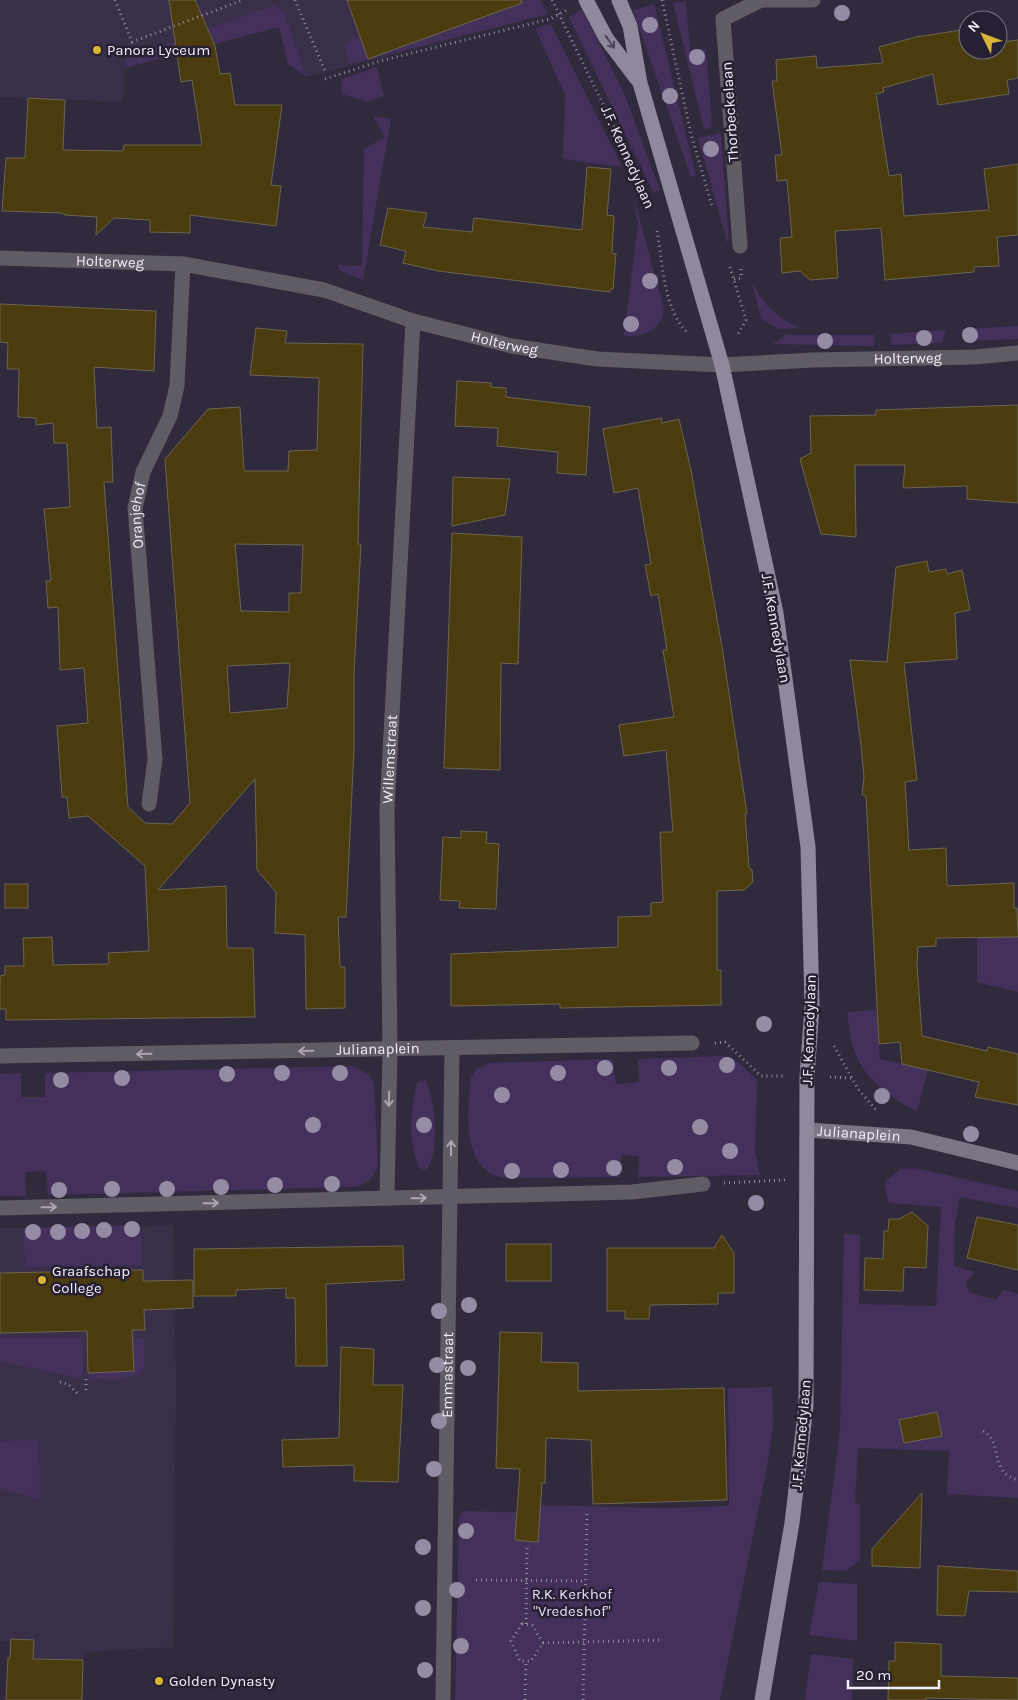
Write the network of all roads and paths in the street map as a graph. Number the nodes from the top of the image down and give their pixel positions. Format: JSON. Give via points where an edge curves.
{"nodes":[{"id":1,"x":115,"y":0,"type":"edge"},
{"id":2,"x":243,"y":0,"type":"edge"},
{"id":3,"x":295,"y":0,"type":"edge"},
{"id":4,"x":552,"y":0,"type":"edge"},
{"id":5,"x":586,"y":0,"type":"edge"},
{"id":6,"x":619,"y":0,"type":"edge"},
{"id":7,"x":662,"y":0,"type":"edge"},
{"id":8,"x":759,"y":0,"type":"edge"},
{"id":9,"x":813,"y":0,"type":"edge"},
{"id":10,"x":572,"y":8,"type":"dead end"},
{"id":11,"x":560,"y":14,"type":"junction"},
{"id":12,"x":325,"y":71,"type":"dead end"},
{"id":13,"x":325,"y":78,"type":"dead end"},
{"id":14,"x":640,"y":83,"type":"junction"},
{"id":15,"x":647,"y":196,"type":"dead end"},
{"id":16,"x":714,"y":214,"type":"dead end"},
{"id":17,"x":655,"y":223,"type":"dead end"},
{"id":18,"x":740,"y":246,"type":"dead end"},
{"id":19,"x":0,"y":258,"type":"edge"},
{"id":20,"x":728,"y":260,"type":"dead end"},
{"id":21,"x":183,"y":264,"type":"junction"},
{"id":22,"x":414,"y":321,"type":"junction"},
{"id":23,"x":694,"y":339,"type":"dead end"},
{"id":24,"x":1018,"y":353,"type":"edge"},
{"id":25,"x":722,"y":365,"type":"junction"},
{"id":26,"x":149,"y":804,"type":"dead end"},
{"id":27,"x":812,"y":1006,"type":"junction"},
{"id":28,"x":692,"y":1043,"type":"joint"},
{"id":29,"x":452,"y":1049,"type":"junction"},
{"id":30,"x":390,"y":1050,"type":"junction"},
{"id":31,"x":0,"y":1056,"type":"edge"},
{"id":32,"x":746,"y":1062,"type":"dead end"},
{"id":33,"x":879,"y":1113,"type":"dead end"},
{"id":34,"x":808,"y":1130,"type":"junction"},
{"id":35,"x":1018,"y":1163,"type":"edge"},
{"id":36,"x":808,"y":1179,"type":"junction"},
{"id":37,"x":752,"y":1181,"type":"dead end"},
{"id":38,"x":703,"y":1184,"type":"dead end"},
{"id":39,"x":451,"y":1197,"type":"junction"},
{"id":40,"x":387,"y":1198,"type":"junction"},
{"id":41,"x":0,"y":1208,"type":"edge"},
{"id":42,"x":86,"y":1380,"type":"dead end"},
{"id":43,"x":60,"y":1382,"type":"dead end"},
{"id":44,"x":78,"y":1394,"type":"dead end"},
{"id":45,"x":86,"y":1394,"type":"dead end"},
{"id":46,"x":983,"y":1431,"type":"dead end"},
{"id":47,"x":1018,"y":1481,"type":"edge"},
{"id":48,"x":587,"y":1513,"type":"dead end"},
{"id":49,"x":527,"y":1545,"type":"dead end"},
{"id":50,"x":476,"y":1580,"type":"dead end"},
{"id":51,"x":527,"y":1581,"type":"junction"},
{"id":52,"x":586,"y":1581,"type":"junction"},
{"id":53,"x":526,"y":1624,"type":"junction"},
{"id":54,"x":659,"y":1640,"type":"dead end"},
{"id":55,"x":584,"y":1642,"type":"junction"},
{"id":56,"x":543,"y":1643,"type":"junction"},
{"id":57,"x":526,"y":1661,"type":"junction"},
{"id":58,"x":443,"y":1700,"type":"edge"},
{"id":59,"x":525,"y":1700,"type":"edge"},
{"id":60,"x":583,"y":1700,"type":"edge"},
{"id":61,"x":762,"y":1700,"type":"edge"}],
"edges":[{"from":1,"to":2,"type":"path","via":[[132,42]]},
{"from":3,"to":12,"type":"path"},
{"from":4,"to":11,"type":"path","name":"J.F. Kennedylaan"},
{"from":5,"to":14,"type":"main road","name":"J.F. Kennedylaan","one_way":true,"via":[[606,38]]},
{"from":6,"to":14,"type":"main road","name":"J.F. Kennedylaan","via":[[630,26]]},
{"from":7,"to":16,"type":"path","via":[[691,134]]},
{"from":8,"to":9,"type":"street"},
{"from":8,"to":18,"type":"street","name":"Thorbeckelaan","via":[[723,19]]},
{"from":10,"to":11,"type":"path"},
{"from":11,"to":13,"type":"path","via":[[550,20],[380,61]]},
{"from":11,"to":15,"type":"path","name":"J.F. Kennedylaan"},
{"from":14,"to":25,"type":"main road","name":"J.F. Kennedylaan"},
{"from":17,"to":23,"type":"path","name":"J.F. Kennedylaan","via":[[670,303],[680,326]]},
{"from":19,"to":21,"type":"street","name":"Holterweg"},
{"from":20,"to":25,"type":"path","via":[[746,320]]},
{"from":21,"to":22,"type":"street","name":"Holterweg","via":[[324,290]]},
{"from":21,"to":26,"type":"street","name":"Oranjehof","via":[[177,386],[170,416],[143,472],[135,508],[155,760]]},
{"from":22,"to":25,"type":"street","name":"Holterweg","via":[[512,346],[597,359]]},
{"from":22,"to":30,"type":"street","name":"Willemstraat","via":[[387,809]]},
{"from":24,"to":25,"type":"street","name":"Holterweg"},
{"from":25,"to":27,"type":"main road","name":"J.F. Kennedylaan","via":[[776,613],[791,713],[808,847]]},
{"from":27,"to":33,"type":"path","name":"Julianaplein","via":[[858,1089]]},
{"from":27,"to":34,"type":"main road","name":"J.F. Kennedylaan","via":[[807,1077]]},
{"from":28,"to":29,"type":"street","name":"Julianaplein"},
{"from":28,"to":32,"type":"path","via":[[725,1042]]},
{"from":29,"to":30,"type":"street","name":"Julianaplein"},
{"from":39,"to":29,"type":"street","name":"Emmastraat","one_way":true},
{"from":30,"to":31,"type":"street","name":"Julianaplein","one_way":true},
{"from":30,"to":40,"type":"street","name":"Willemstraat","one_way":true},
{"from":34,"to":35,"type":"street","name":"Julianaplein","via":[[911,1137]]},
{"from":34,"to":36,"type":"main road","name":"J.F. Kennedylaan"},
{"from":36,"to":37,"type":"path"},
{"from":36,"to":61,"type":"main road","name":"J.F. Kennedylaan","via":[[806,1406],[792,1523]]},
{"from":38,"to":39,"type":"street","via":[[632,1192]]},
{"from":40,"to":39,"type":"street","one_way":true},
{"from":39,"to":58,"type":"street","name":"Emmastraat"},
{"from":41,"to":40,"type":"street","one_way":true},
{"from":42,"to":45,"type":"path"},
{"from":43,"to":44,"type":"path","via":[[68,1384]]},
{"from":46,"to":47,"type":"path","via":[[995,1442],[1001,1468],[1006,1475]]},
{"from":48,"to":52,"type":"path"},
{"from":49,"to":51,"type":"path"},
{"from":50,"to":51,"type":"path"},
{"from":51,"to":52,"type":"path"},
{"from":51,"to":53,"type":"path"},
{"from":52,"to":55,"type":"path"},
{"from":53,"to":56,"type":"path","via":[[532,1625]]},
{"from":53,"to":57,"type":"path","via":[[522,1624],[511,1641],[520,1661]]},
{"from":54,"to":55,"type":"path"},
{"from":55,"to":56,"type":"path"},
{"from":55,"to":60,"type":"path"},
{"from":56,"to":57,"type":"path","via":[[531,1661]]},
{"from":57,"to":59,"type":"path"}]}
